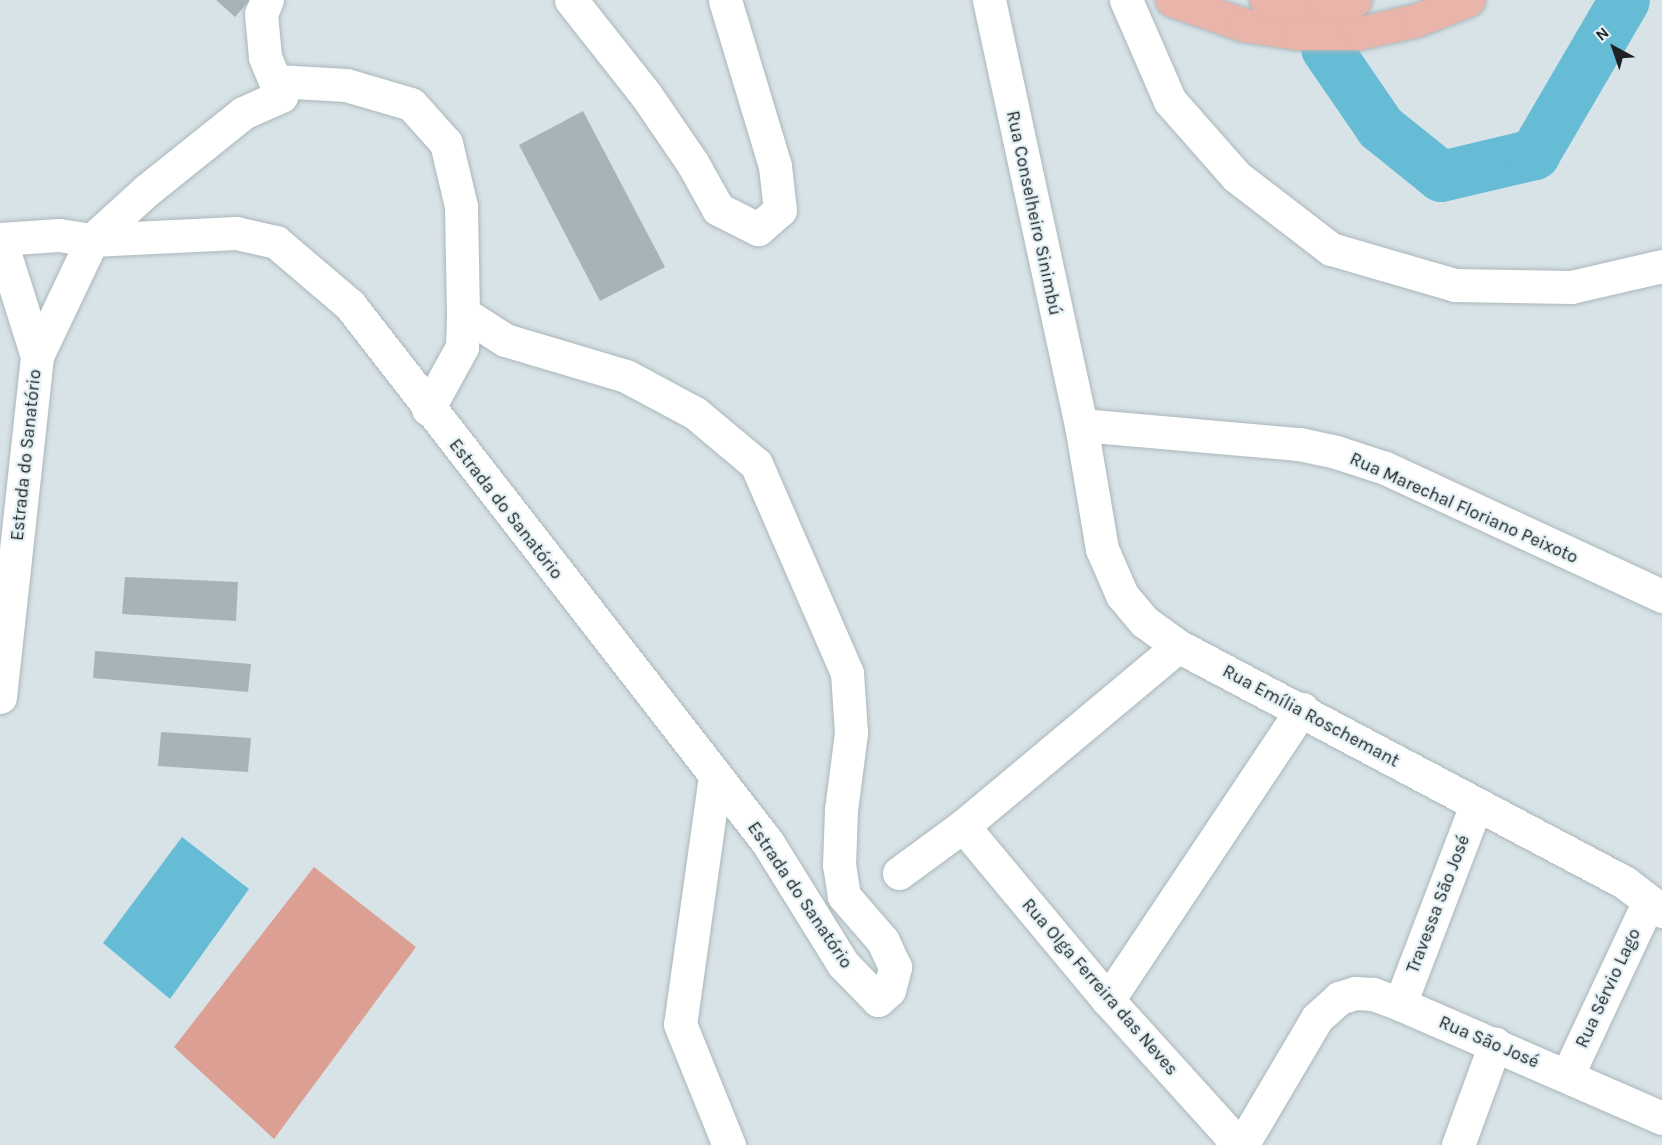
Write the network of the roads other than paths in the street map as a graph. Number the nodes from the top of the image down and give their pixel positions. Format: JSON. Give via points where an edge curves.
{"nodes":[{"id":1,"x":267,"y":0,"type":"edge"},
{"id":2,"x":571,"y":0,"type":"edge"},
{"id":3,"x":725,"y":0,"type":"edge"},
{"id":4,"x":989,"y":0,"type":"edge"},
{"id":5,"x":1126,"y":0,"type":"edge"},
{"id":6,"x":1172,"y":0,"type":"edge"},
{"id":7,"x":1266,"y":0,"type":"edge"},
{"id":8,"x":1355,"y":0,"type":"edge"},
{"id":9,"x":1468,"y":0,"type":"edge"},
{"id":10,"x":276,"y":81,"type":"junction"},
{"id":11,"x":0,"y":239,"type":"edge"},
{"id":12,"x":92,"y":240,"type":"junction"},
{"id":13,"x":1662,"y":266,"type":"edge"},
{"id":14,"x":463,"y":313,"type":"junction"},
{"id":15,"x":37,"y":356,"type":"junction"},
{"id":16,"x":428,"y":409,"type":"junction"},
{"id":17,"x":1081,"y":425,"type":"junction"},
{"id":18,"x":1662,"y":596,"type":"edge"},
{"id":19,"x":1178,"y":646,"type":"junction"},
{"id":20,"x":0,"y":696,"type":"edge"},
{"id":21,"x":1302,"y":710,"type":"junction"},
{"id":22,"x":716,"y":776,"type":"junction"},
{"id":23,"x":1476,"y":805,"type":"junction"},
{"id":24,"x":963,"y":826,"type":"junction"},
{"id":25,"x":899,"y":873,"type":"dead end"},
{"id":26,"x":1655,"y":906,"type":"edge"},
{"id":27,"x":1108,"y":1000,"type":"junction"},
{"id":28,"x":1401,"y":1004,"type":"junction"},
{"id":29,"x":1317,"y":1018,"type":"joint"},
{"id":30,"x":1495,"y":1044,"type":"junction"},
{"id":31,"x":1567,"y":1076,"type":"junction"},
{"id":32,"x":1662,"y":1118,"type":"edge"},
{"id":33,"x":729,"y":1145,"type":"edge"},
{"id":34,"x":1240,"y":1145,"type":"edge"},
{"id":35,"x":1458,"y":1145,"type":"edge"}],
"edges":[{"from":1,"to":10,"type":"street","via":[[261,14],[265,57]]},
{"from":2,"to":3,"type":"street","via":[[646,95],[718,209],[758,229],[780,210],[775,166]]},
{"from":4,"to":17,"type":"street","name":"Rua Conselheiro Sinimbú"},
{"from":5,"to":13,"type":"street","via":[[1170,101],[1237,177],[1331,249],[1455,285],[1571,287]]},
{"from":6,"to":9,"type":"main road","via":[[1244,25],[1299,33],[1359,33],[1417,20]]},
{"from":7,"to":8,"type":"main road","via":[[1328,4]]},
{"from":10,"to":12,"type":"street","name":"Estrada do Sanatório","via":[[281,96],[243,113]]},
{"from":10,"to":14,"type":"street","via":[[346,85],[411,104],[447,143],[461,206]]},
{"from":11,"to":12,"type":"street","name":"Estrada do Sanatório","via":[[59,235]]},
{"from":11,"to":15,"type":"street","name":"Estrada do Sanatório"},
{"from":12,"to":15,"type":"street","name":"Estrada do Sanatório"},
{"from":12,"to":16,"type":"street","name":"Estrada do Sanatório","via":[[236,233],[276,242],[350,304]]},
{"from":14,"to":16,"type":"street","via":[[462,347]]},
{"from":14,"to":22,"type":"street","name":"Estrada do Sanatório","via":[[505,340],[626,376],[695,413],[756,464],[847,673],[851,733],[839,865],[844,896],[883,941],[895,968],[889,990],[878,1000],[843,964],[768,843]]},
{"from":15,"to":20,"type":"street","name":"Estrada do Sanatório"},
{"from":16,"to":22,"type":"street","name":"Estrada do Sanatório"},
{"from":17,"to":18,"type":"street","name":"Rua Marechal Floriano Peixoto","via":[[1299,444],[1336,452],[1385,468]]},
{"from":17,"to":19,"type":"street","name":"Rua Emília Roschemant","via":[[1102,549],[1110,574],[1145,622]]},
{"from":19,"to":21,"type":"street","name":"Rua Emília Roschemant"},
{"from":19,"to":24,"type":"street"},
{"from":21,"to":23,"type":"street","name":"Rua Emília Roschemant"},
{"from":21,"to":27,"type":"street"},
{"from":22,"to":33,"type":"street","via":[[680,1023]]},
{"from":23,"to":26,"type":"street","name":"Rua Emília Roschemant","via":[[1624,882]]},
{"from":23,"to":28,"type":"street","name":"Travessa São José"},
{"from":24,"to":25,"type":"street"},
{"from":24,"to":27,"type":"street","name":"Rua Olga Ferreira das Neves"},
{"from":26,"to":31,"type":"street","name":"Rua Sérvio Lago"},
{"from":27,"to":34,"type":"street","name":"Rua Olga Ferreira das Neves"},
{"from":28,"to":29,"type":"street","name":"Rua São José","via":[[1373,994],[1355,993],[1339,998]]},
{"from":28,"to":30,"type":"street","name":"Rua São José"},
{"from":29,"to":34,"type":"street","name":"Rua Olga Ferreira das Neves"},
{"from":30,"to":31,"type":"street","name":"Rua São José"},
{"from":30,"to":35,"type":"street"},
{"from":31,"to":32,"type":"street","name":"Rua São José"}]}
